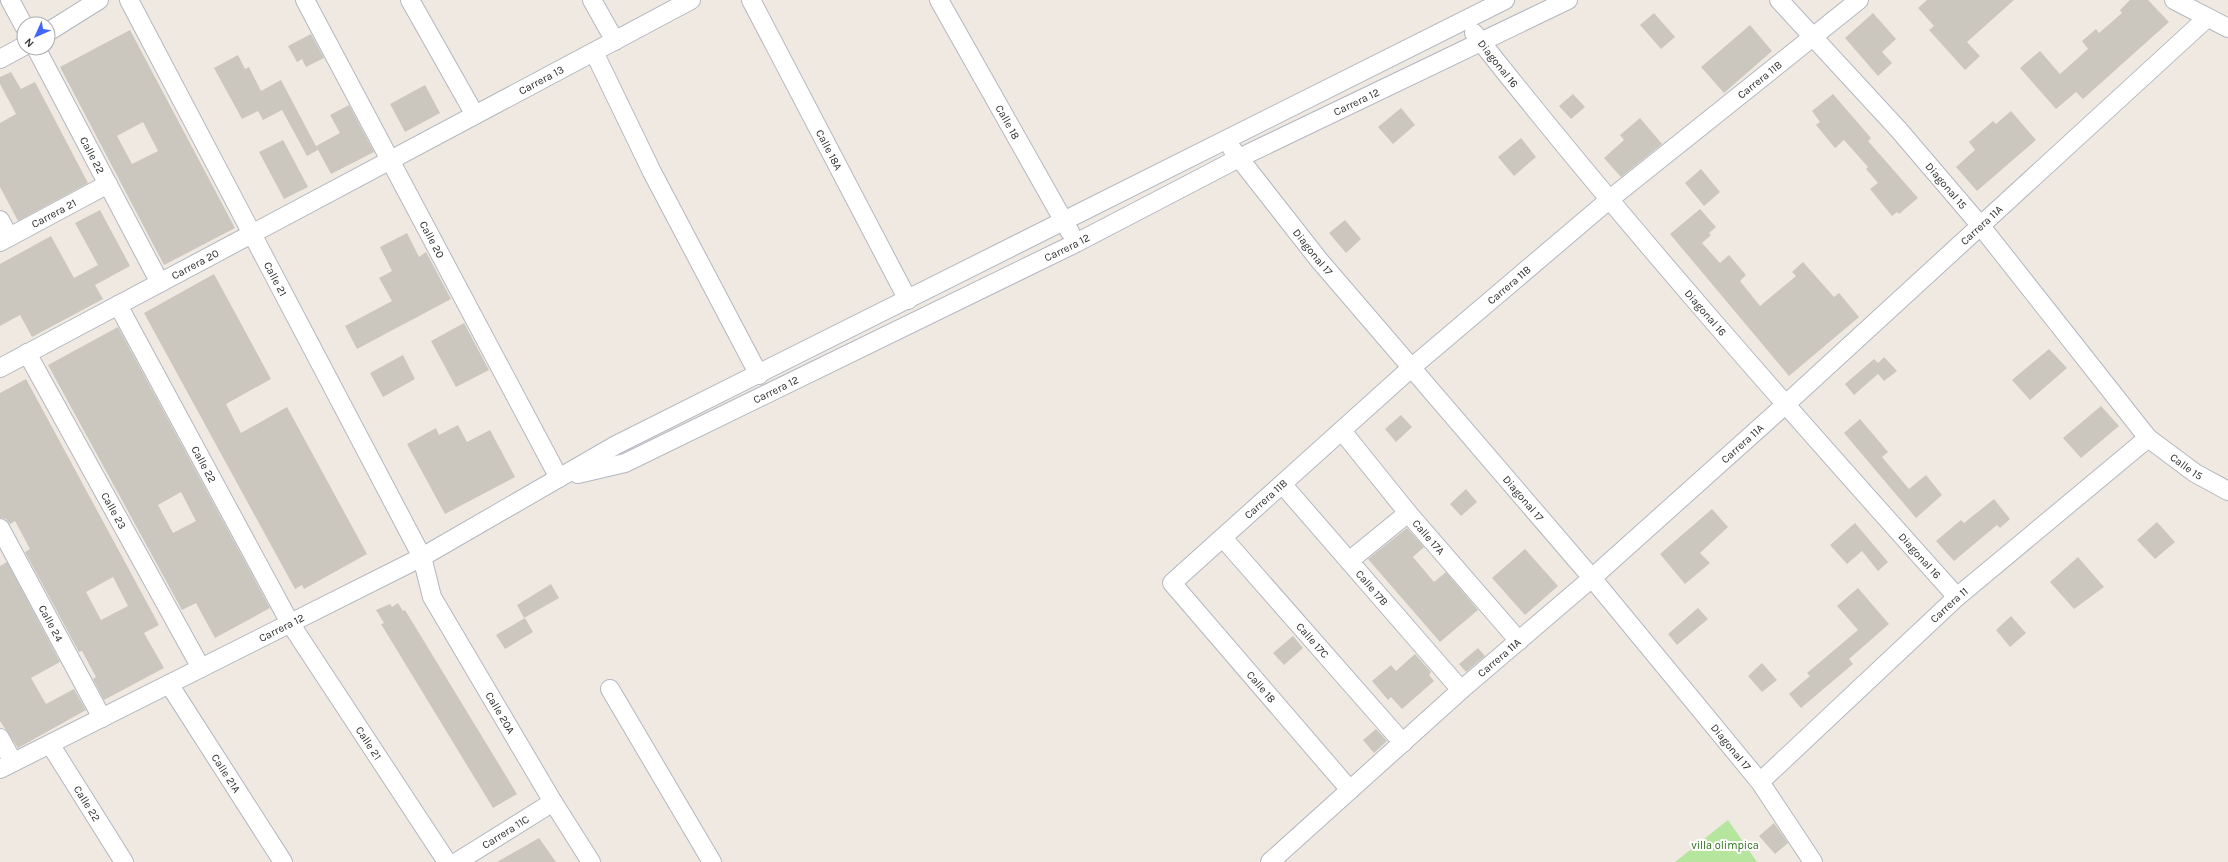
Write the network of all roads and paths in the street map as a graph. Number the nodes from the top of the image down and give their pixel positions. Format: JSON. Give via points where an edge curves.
{"nodes":[{"id":1,"x":10,"y":0,"type":"edge"},
{"id":2,"x":98,"y":0,"type":"edge"},
{"id":3,"x":129,"y":0,"type":"edge"},
{"id":4,"x":305,"y":0,"type":"edge"},
{"id":5,"x":410,"y":0,"type":"edge"},
{"id":6,"x":592,"y":0,"type":"edge"},
{"id":7,"x":691,"y":0,"type":"edge"},
{"id":8,"x":751,"y":0,"type":"edge"},
{"id":9,"x":939,"y":0,"type":"edge"},
{"id":10,"x":1505,"y":0,"type":"edge"},
{"id":11,"x":1568,"y":0,"type":"edge"},
{"id":12,"x":1779,"y":0,"type":"edge"},
{"id":13,"x":1859,"y":0,"type":"edge"},
{"id":14,"x":2174,"y":0,"type":"edge"},
{"id":15,"x":19,"y":16,"type":"edge"},
{"id":16,"x":2207,"y":18,"type":"junction"},
{"id":17,"x":1464,"y":21,"type":"junction"},
{"id":18,"x":56,"y":27,"type":"edge"},
{"id":19,"x":2228,"y":28,"type":"edge"},
{"id":20,"x":1814,"y":36,"type":"junction"},
{"id":21,"x":615,"y":41,"type":"junction"},
{"id":22,"x":1481,"y":42,"type":"junction"},
{"id":23,"x":16,"y":50,"type":"edge"},
{"id":24,"x":594,"y":52,"type":"junction"},
{"id":25,"x":40,"y":56,"type":"edge"},
{"id":26,"x":0,"y":59,"type":"edge"},
{"id":27,"x":475,"y":115,"type":"junction"},
{"id":28,"x":1226,"y":140,"type":"junction"},
{"id":29,"x":1239,"y":158,"type":"junction"},
{"id":30,"x":390,"y":160,"type":"junction"},
{"id":31,"x":108,"y":184,"type":"junction"},
{"id":32,"x":1610,"y":199,"type":"junction"},
{"id":33,"x":0,"y":220,"type":"edge"},
{"id":34,"x":1065,"y":222,"type":"junction"},
{"id":35,"x":1980,"y":225,"type":"junction"},
{"id":36,"x":252,"y":234,"type":"junction"},
{"id":37,"x":4,"y":239,"type":"edge"},
{"id":38,"x":1076,"y":243,"type":"junction"},
{"id":39,"x":160,"y":283,"type":"junction"},
{"id":40,"x":908,"y":300,"type":"junction"},
{"id":41,"x":118,"y":305,"type":"junction"},
{"id":42,"x":27,"y":353,"type":"junction"},
{"id":43,"x":0,"y":368,"type":"edge"},
{"id":44,"x":1411,"y":368,"type":"junction"},
{"id":45,"x":759,"y":375,"type":"junction"},
{"id":46,"x":1785,"y":405,"type":"junction"},
{"id":47,"x":1342,"y":431,"type":"junction"},
{"id":48,"x":2148,"y":438,"type":"junction"},
{"id":49,"x":559,"y":478,"type":"junction"},
{"id":50,"x":1283,"y":485,"type":"junction"},
{"id":51,"x":2228,"y":490,"type":"edge"},
{"id":52,"x":1408,"y":513,"type":"junction"},
{"id":53,"x":0,"y":528,"type":"edge"},
{"id":54,"x":1223,"y":538,"type":"junction"},
{"id":55,"x":422,"y":557,"type":"junction"},
{"id":56,"x":1349,"y":561,"type":"junction"},
{"id":57,"x":1592,"y":578,"type":"junction"},
{"id":58,"x":1172,"y":583,"type":"joint"},
{"id":59,"x":1957,"y":597,"type":"junction"},
{"id":60,"x":290,"y":623,"type":"junction"},
{"id":61,"x":1519,"y":641,"type":"junction"},
{"id":62,"x":201,"y":668,"type":"junction"},
{"id":63,"x":169,"y":684,"type":"junction"},
{"id":64,"x":610,"y":689,"type":"dead end"},
{"id":65,"x":1461,"y":690,"type":"junction"},
{"id":66,"x":102,"y":718,"type":"junction"},
{"id":67,"x":0,"y":738,"type":"edge"},
{"id":68,"x":1403,"y":742,"type":"junction"},
{"id":69,"x":50,"y":744,"type":"junction"},
{"id":70,"x":6,"y":766,"type":"edge"},
{"id":71,"x":1760,"y":782,"type":"junction"},
{"id":72,"x":1350,"y":790,"type":"junction"},
{"id":73,"x":553,"y":802,"type":"junction"},
{"id":74,"x":124,"y":862,"type":"edge"},
{"id":75,"x":283,"y":862,"type":"edge"},
{"id":76,"x":447,"y":862,"type":"edge"},
{"id":77,"x":457,"y":862,"type":"edge"},
{"id":78,"x":591,"y":862,"type":"edge"},
{"id":79,"x":712,"y":862,"type":"edge"},
{"id":80,"x":1270,"y":862,"type":"edge"},
{"id":81,"x":1813,"y":862,"type":"edge"}],
"edges":[{"from":1,"to":15,"type":"street"},
{"from":2,"to":18,"type":"street"},
{"from":3,"to":36,"type":"street","name":"Calle 21"},
{"from":4,"to":30,"type":"street","name":"Calle 20"},
{"from":5,"to":27,"type":"street"},
{"from":6,"to":21,"type":"street"},
{"from":7,"to":21,"type":"street","name":"Carrera 13"},
{"from":8,"to":40,"type":"street","name":"Calle 18A"},
{"from":9,"to":34,"type":"street","name":"Calle 18"},
{"from":10,"to":17,"type":"street","name":"Carrera 12"},
{"from":11,"to":22,"type":"street","name":"Carrera 12"},
{"from":12,"to":20,"type":"street","name":"Diagonal 15"},
{"from":13,"to":20,"type":"street","name":"Carrera 11B"},
{"from":14,"to":16,"type":"street"},
{"from":16,"to":19,"type":"street"},
{"from":16,"to":35,"type":"street","name":"Carrera 11A"},
{"from":17,"to":22,"type":"street","name":"Diagonal 16"},
{"from":17,"to":28,"type":"street","name":"Carrera 12"},
{"from":20,"to":32,"type":"street","name":"Carrera 11B"},
{"from":20,"to":35,"type":"street","name":"Diagonal 15"},
{"from":21,"to":24,"type":"street","name":"Carrera 13"},
{"from":22,"to":29,"type":"street","name":"Carrera 12"},
{"from":22,"to":32,"type":"street","name":"Diagonal 16"},
{"from":23,"to":26,"type":"street"},
{"from":24,"to":27,"type":"street","name":"Carrera 13"},
{"from":24,"to":45,"type":"street","via":[[652,172]]},
{"from":25,"to":31,"type":"street","name":"Calle 22"},
{"from":27,"to":30,"type":"street","name":"Carrera 13"},
{"from":28,"to":29,"type":"street","name":"Diagonal 17"},
{"from":28,"to":34,"type":"street","name":"Carrera 12"},
{"from":29,"to":38,"type":"street","name":"Carrera 12"},
{"from":29,"to":44,"type":"street","name":"Diagonal 17","via":[[1319,260]]},
{"from":30,"to":36,"type":"street","name":"Carrera 20"},
{"from":30,"to":49,"type":"street","name":"Calle 20"},
{"from":31,"to":37,"type":"street","name":"Carrera 21"},
{"from":31,"to":39,"type":"street","name":"Calle 22"},
{"from":32,"to":44,"type":"street","name":"Carrera 11B"},
{"from":32,"to":46,"type":"street","name":"Diagonal 16"},
{"from":33,"to":37,"type":"street"},
{"from":34,"to":38,"type":"street","name":"Calle 18"},
{"from":34,"to":40,"type":"street","name":"Carrera 12"},
{"from":35,"to":46,"type":"street","name":"Carrera 11A"},
{"from":35,"to":48,"type":"street","name":"Diagonal 15"},
{"from":36,"to":39,"type":"street","name":"Carrera 20"},
{"from":36,"to":55,"type":"street","name":"Calle 21"},
{"from":38,"to":49,"type":"street","name":"Carrera 12","via":[[625,463]]},
{"from":39,"to":41,"type":"street","name":"Carrera 20"},
{"from":40,"to":45,"type":"street","name":"Carrera 12"},
{"from":41,"to":42,"type":"street","name":"Carrera 20"},
{"from":41,"to":60,"type":"street","name":"Calle 22"},
{"from":42,"to":43,"type":"street","name":"Carrera 20"},
{"from":42,"to":62,"type":"street","name":"Calle 23"},
{"from":44,"to":47,"type":"street","name":"Carrera 11B"},
{"from":44,"to":57,"type":"street","name":"Diagonal 17"},
{"from":45,"to":49,"type":"street","name":"Carrera 12","via":[[616,445]]},
{"from":46,"to":57,"type":"street","name":"Carrera 11A"},
{"from":46,"to":59,"type":"street","name":"Diagonal 16"},
{"from":47,"to":50,"type":"street","name":"Carrera 11B"},
{"from":47,"to":52,"type":"street","name":"Calle 17A"},
{"from":48,"to":51,"type":"street","name":"Calle 15","via":[[2195,473]]},
{"from":48,"to":59,"type":"street","name":"Carrera 11"},
{"from":49,"to":55,"type":"street","name":"Carrera 12"},
{"from":50,"to":54,"type":"street","name":"Carrera 11B"},
{"from":50,"to":56,"type":"street","name":"Calle 17B"},
{"from":52,"to":56,"type":"street"},
{"from":52,"to":61,"type":"street","name":"Calle 17A"},
{"from":53,"to":66,"type":"street","name":"Calle 24"},
{"from":54,"to":58,"type":"street","name":"Carrera 11B"},
{"from":54,"to":68,"type":"street","name":"Calle 17C"},
{"from":55,"to":60,"type":"street","name":"Carrera 12"},
{"from":55,"to":73,"type":"street","name":"Calle 20A","via":[[432,597]]},
{"from":56,"to":65,"type":"street","name":"Calle 17B"},
{"from":57,"to":61,"type":"street","name":"Carrera 11A"},
{"from":57,"to":71,"type":"street","name":"Diagonal 17"},
{"from":58,"to":72,"type":"street","name":"Calle 18"},
{"from":59,"to":71,"type":"street","name":"Carrera 11"},
{"from":60,"to":62,"type":"street","name":"Carrera 12"},
{"from":60,"to":76,"type":"street","name":"Calle 21"},
{"from":61,"to":65,"type":"street","name":"Carrera 11A"},
{"from":62,"to":63,"type":"street","name":"Carrera 12"},
{"from":63,"to":66,"type":"street","name":"Carrera 12"},
{"from":63,"to":75,"type":"street","name":"Calle 21A"},
{"from":64,"to":79,"type":"street"},
{"from":65,"to":68,"type":"street","name":"Carrera 11A"},
{"from":66,"to":69,"type":"street","name":"Carrera 12"},
{"from":67,"to":70,"type":"street"},
{"from":68,"to":72,"type":"street","name":"Carrera 11A"},
{"from":69,"to":70,"type":"street","name":"Carrera 12"},
{"from":69,"to":74,"type":"street","name":"Calle 22"},
{"from":71,"to":81,"type":"street","name":"Diagonal 17"},
{"from":72,"to":80,"type":"street","name":"Carrera 11A"},
{"from":73,"to":77,"type":"street","name":"Carrera 11C"},
{"from":73,"to":78,"type":"street","name":"Calle 20A"}]}
